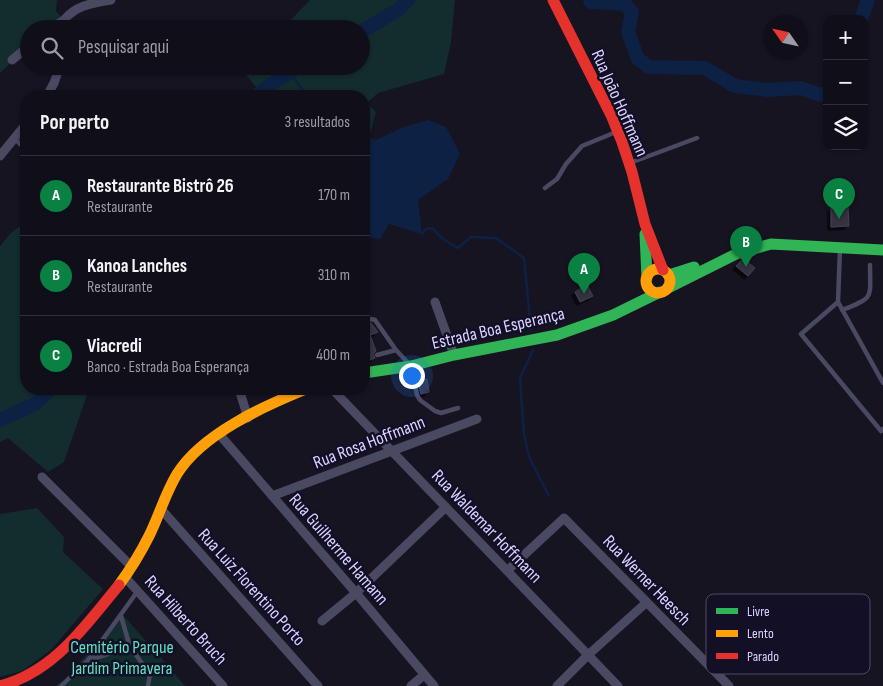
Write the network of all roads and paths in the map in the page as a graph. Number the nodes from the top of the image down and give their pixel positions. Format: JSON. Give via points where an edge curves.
{"nodes":[{"id":1,"x":111,"y":0,"type":"edge"},
{"id":2,"x":553,"y":0,"type":"edge"},
{"id":3,"x":66,"y":20,"type":"edge"},
{"id":4,"x":20,"y":53,"type":"edge"},
{"id":5,"x":12,"y":60,"type":"dead end"},
{"id":6,"x":57,"y":75,"type":"edge"},
{"id":7,"x":52,"y":90,"type":"edge"},
{"id":8,"x":20,"y":131,"type":"edge"},
{"id":9,"x":617,"y":132,"type":"junction"},
{"id":10,"x":14,"y":138,"type":"junction"},
{"id":11,"x":697,"y":138,"type":"dead end"},
{"id":12,"x":20,"y":144,"type":"edge"},
{"id":13,"x":0,"y":156,"type":"edge"},
{"id":14,"x":629,"y":163,"type":"junction"},
{"id":15,"x":545,"y":188,"type":"dead end"},
{"id":16,"x":645,"y":224,"type":"junction"},
{"id":17,"x":883,"y":244,"type":"edge"},
{"id":18,"x":840,"y":248,"type":"junction"},
{"id":19,"x":883,"y":250,"type":"edge"},
{"id":20,"x":870,"y":265,"type":"dead end"},
{"id":21,"x":666,"y":272,"type":"junction"},
{"id":22,"x":648,"y":282,"type":"junction"},
{"id":23,"x":664,"y":290,"type":"junction"},
{"id":24,"x":436,"y":302,"type":"dead end"},
{"id":25,"x":838,"y":302,"type":"junction"},
{"id":26,"x":636,"y":304,"type":"junction"},
{"id":27,"x":842,"y":310,"type":"junction"},
{"id":28,"x":370,"y":319,"type":"edge"},
{"id":29,"x":396,"y":350,"type":"junction"},
{"id":30,"x":378,"y":355,"type":"dead end"},
{"id":31,"x":454,"y":355,"type":"junction"},
{"id":32,"x":411,"y":366,"type":"junction"},
{"id":33,"x":370,"y":372,"type":"edge"},
{"id":34,"x":883,"y":383,"type":"edge"},
{"id":35,"x":241,"y":395,"type":"edge"},
{"id":36,"x":291,"y":395,"type":"edge"},
{"id":37,"x":338,"y":395,"type":"edge"},
{"id":38,"x":458,"y":408,"type":"dead end"},
{"id":39,"x":248,"y":418,"type":"junction"},
{"id":40,"x":477,"y":419,"type":"dead end"},
{"id":41,"x":883,"y":429,"type":"edge"},
{"id":42,"x":219,"y":434,"type":"junction"},
{"id":43,"x":391,"y":450,"type":"junction"},
{"id":44,"x":42,"y":476,"type":"dead end"},
{"id":45,"x":272,"y":496,"type":"junction"},
{"id":46,"x":446,"y":507,"type":"junction"},
{"id":47,"x":161,"y":509,"type":"junction"},
{"id":48,"x":132,"y":567,"type":"junction"},
{"id":49,"x":508,"y":570,"type":"junction"},
{"id":50,"x":125,"y":577,"type":"junction"},
{"id":51,"x":138,"y":591,"type":"junction"},
{"id":52,"x":356,"y":593,"type":"junction"},
{"id":53,"x":647,"y":602,"type":"junction"},
{"id":54,"x":121,"y":616,"type":"junction"},
{"id":55,"x":322,"y":621,"type":"dead end"},
{"id":56,"x":130,"y":647,"type":"junction"},
{"id":57,"x":588,"y":655,"type":"junction"},
{"id":58,"x":88,"y":660,"type":"junction"},
{"id":59,"x":706,"y":662,"type":"edge"},
{"id":60,"x":717,"y":674,"type":"edge"},
{"id":61,"x":424,"y":675,"type":"junction"},
{"id":62,"x":0,"y":686,"type":"edge"},
{"id":63,"x":61,"y":686,"type":"edge"},
{"id":64,"x":148,"y":686,"type":"edge"},
{"id":65,"x":223,"y":686,"type":"edge"},
{"id":66,"x":318,"y":686,"type":"edge"},
{"id":67,"x":411,"y":686,"type":"edge"},
{"id":68,"x":434,"y":686,"type":"edge"},
{"id":69,"x":557,"y":686,"type":"edge"},
{"id":70,"x":618,"y":686,"type":"edge"},
{"id":71,"x":729,"y":686,"type":"edge"}],
"edges":[{"from":1,"to":3,"type":"street","via":[[78,8],[70,12]]},
{"from":2,"to":9,"type":"street","name":"Rua João Hoffmann"},
{"from":4,"to":5,"type":"street"},
{"from":6,"to":7,"type":"street"},
{"from":8,"to":10,"type":"street"},
{"from":9,"to":14,"type":"street","name":"Rua João Hoffmann"},
{"from":9,"to":15,"type":"lane","via":[[582,146],[557,179]]},
{"from":10,"to":12,"type":"lane"},
{"from":10,"to":13,"type":"street"},
{"from":11,"to":14,"type":"lane"},
{"from":14,"to":16,"type":"street","name":"Rua João Hoffmann"},
{"from":16,"to":21,"type":"street","name":"Rua João Hoffmann"},
{"from":16,"to":22,"type":"street","name":"Rua João Hoffmann"},
{"from":17,"to":21,"type":"street","via":[[771,239],[744,245],[696,266]]},
{"from":18,"to":19,"type":"street","name":"Estrada Boa Esperança"},
{"from":18,"to":23,"type":"street","name":"Estrada Boa Esperança","via":[[771,244],[736,254]]},
{"from":18,"to":25,"type":"lane"},
{"from":20,"to":27,"type":"lane","via":[[870,294],[865,301]]},
{"from":21,"to":22,"type":"street","via":[[655,270],[649,274]]},
{"from":21,"to":23,"type":"street","via":[[670,282]]},
{"from":22,"to":23,"type":"street","via":[[653,291]]},
{"from":22,"to":26,"type":"street"},
{"from":23,"to":26,"type":"street","name":"Estrada Boa Esperança"},
{"from":24,"to":31,"type":"street"},
{"from":25,"to":27,"type":"lane"},
{"from":25,"to":41,"type":"lane","via":[[801,334],[881,431]]},
{"from":26,"to":31,"type":"street","name":"Estrada Boa Esperança","via":[[557,336]]},
{"from":27,"to":34,"type":"lane"},
{"from":28,"to":29,"type":"lane","via":[[375,320]]},
{"from":29,"to":30,"type":"lane"},
{"from":29,"to":32,"type":"lane"},
{"from":31,"to":32,"type":"street","name":"Estrada Boa Esperança"},
{"from":32,"to":33,"type":"street","name":"Estrada Boa Esperança"},
{"from":32,"to":38,"type":"lane","via":[[417,395],[423,402],[441,413]]},
{"from":35,"to":39,"type":"street"},
{"from":36,"to":39,"type":"street"},
{"from":37,"to":43,"type":"street","name":"Rua Waldemar Hoffmann"},
{"from":39,"to":42,"type":"street"},
{"from":40,"to":43,"type":"street","name":"Rua Rosa Hoffmann"},
{"from":42,"to":45,"type":"street","name":"Rua Guilherme Hamann"},
{"from":42,"to":47,"type":"street","via":[[184,463]]},
{"from":43,"to":45,"type":"street","name":"Rua Rosa Hoffmann"},
{"from":43,"to":46,"type":"street","name":"Rua Waldemar Hoffmann"},
{"from":44,"to":48,"type":"street"},
{"from":45,"to":52,"type":"street","name":"Rua Guilherme Hamann"},
{"from":46,"to":49,"type":"street","name":"Rua Waldemar Hoffmann"},
{"from":46,"to":52,"type":"street"},
{"from":47,"to":48,"type":"street"},
{"from":47,"to":66,"type":"street","name":"Rua Luiz Florentino Porto"},
{"from":48,"to":50,"type":"street"},
{"from":49,"to":53,"type":"street","name":"Rua Werner Heesch","via":[[564,518]]},
{"from":49,"to":57,"type":"street","name":"Rua Waldemar Hoffmann"},
{"from":50,"to":51,"type":"street","name":"Rua Hilberto Bruch"},
{"from":50,"to":62,"type":"street","via":[[48,664],[25,678]]},
{"from":51,"to":54,"type":"lane"},
{"from":51,"to":65,"type":"street","name":"Rua Hilberto Bruch"},
{"from":52,"to":55,"type":"street"},
{"from":52,"to":61,"type":"street","name":"Rua Guilherme Hamann"},
{"from":53,"to":57,"type":"street"},
{"from":53,"to":59,"type":"street","name":"Rua Werner Heesch"},
{"from":54,"to":56,"type":"lane"},
{"from":54,"to":58,"type":"lane"},
{"from":56,"to":58,"type":"lane"},
{"from":56,"to":64,"type":"lane","via":[[150,674]]},
{"from":57,"to":69,"type":"street"},
{"from":57,"to":70,"type":"street","name":"Rua Waldemar Hoffmann"},
{"from":58,"to":63,"type":"lane"},
{"from":60,"to":71,"type":"street","name":"Rua Werner Heesch"},
{"from":61,"to":67,"type":"street"},
{"from":61,"to":68,"type":"street","name":"Rua Guilherme Hamann"}]}
